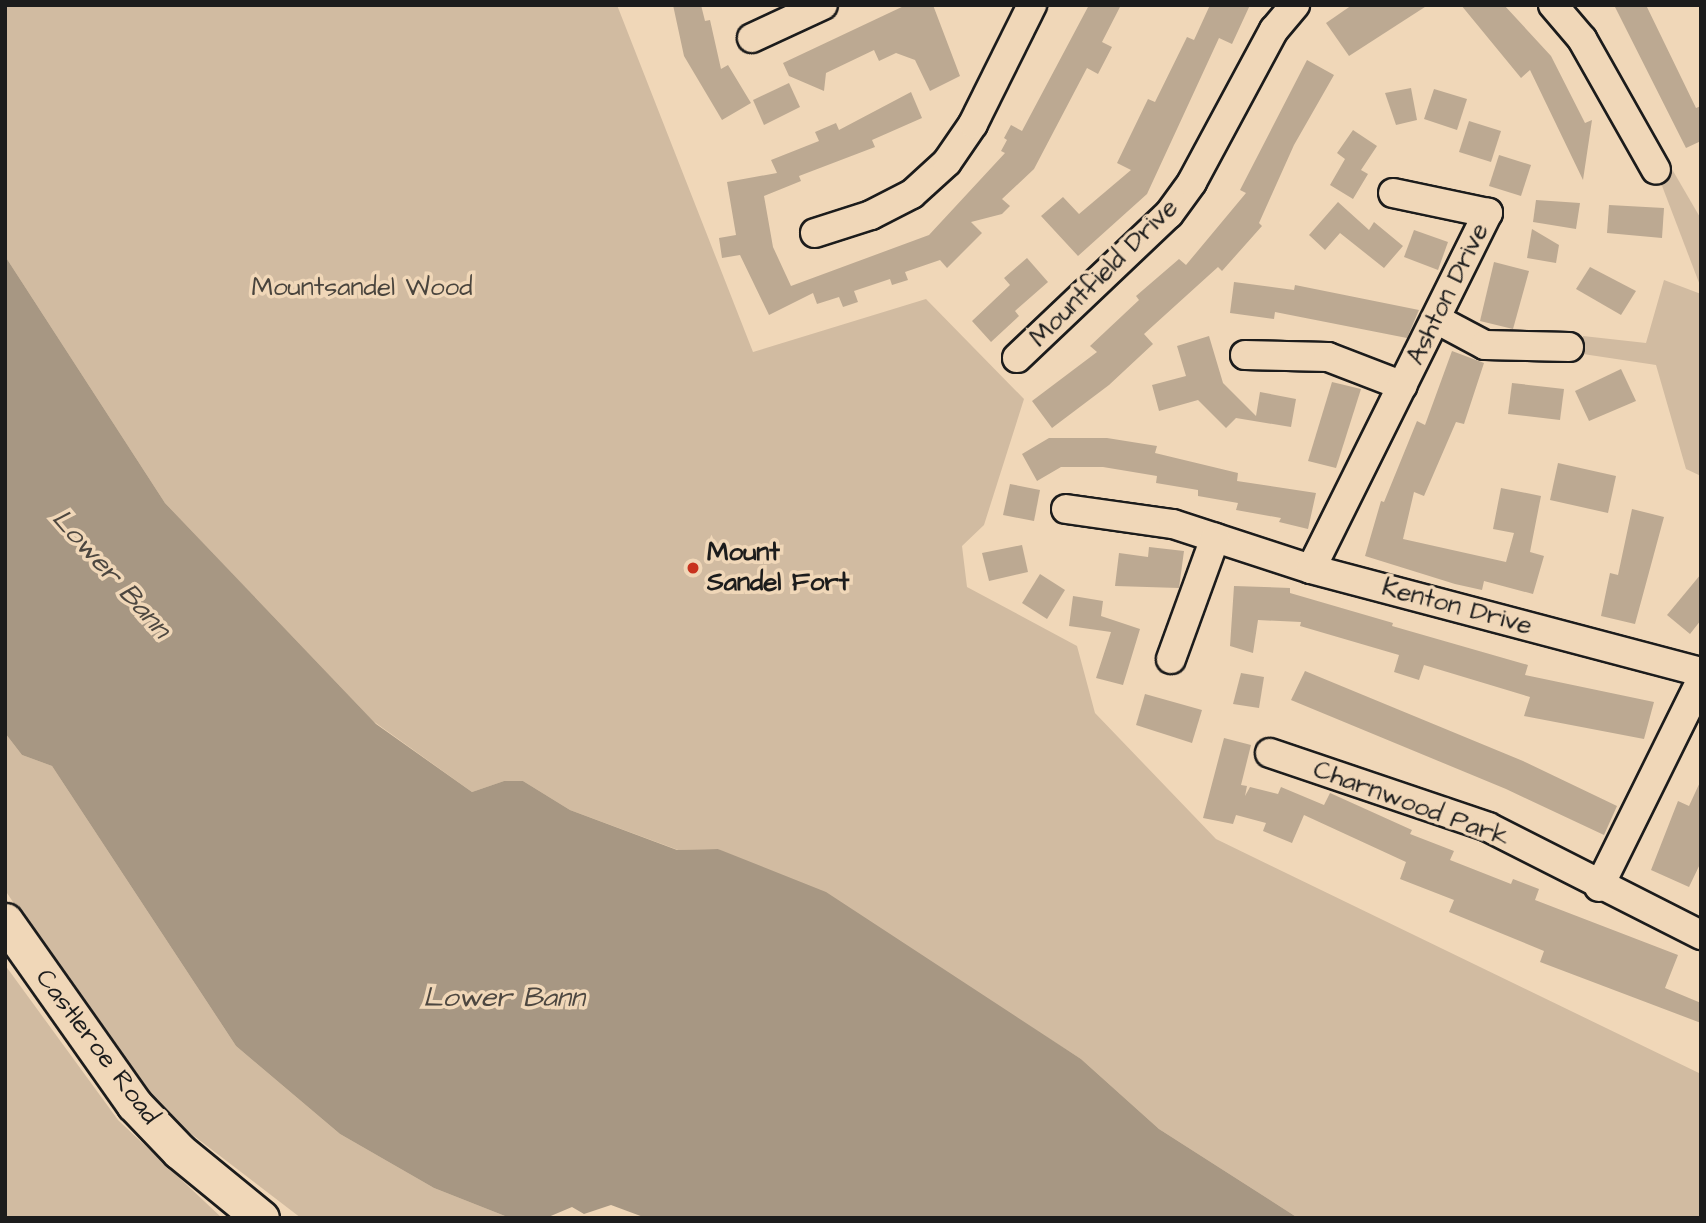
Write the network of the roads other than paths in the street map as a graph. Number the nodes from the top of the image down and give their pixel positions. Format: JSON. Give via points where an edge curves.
{"nodes":[{"id":1,"x":823,"y":5,"type":"edge"},
{"id":2,"x":1295,"y":5,"type":"edge"},
{"id":3,"x":1553,"y":5,"type":"edge"},
{"id":4,"x":1031,"y":6,"type":"edge"},
{"id":5,"x":752,"y":38,"type":"dead end"},
{"id":6,"x":1656,"y":170,"type":"dead end"},
{"id":7,"x":1393,"y":193,"type":"dead end"},
{"id":8,"x":815,"y":233,"type":"dead end"},
{"id":9,"x":1436,"y":319,"type":"junction"},
{"id":10,"x":1569,"y":348,"type":"dead end"},
{"id":11,"x":1245,"y":355,"type":"dead end"},
{"id":12,"x":1017,"y":358,"type":"dead end"},
{"id":13,"x":1402,"y":386,"type":"junction"},
{"id":14,"x":1066,"y":509,"type":"dead end"},
{"id":15,"x":1215,"y":538,"type":"junction"},
{"id":16,"x":1311,"y":569,"type":"junction"},
{"id":17,"x":1171,"y":659,"type":"dead end"},
{"id":18,"x":1701,"y":672,"type":"edge"},
{"id":19,"x":1701,"y":681,"type":"edge"},
{"id":20,"x":1270,"y":753,"type":"dead end"},
{"id":21,"x":1599,"y":887,"type":"junction"},
{"id":22,"x":5,"y":921,"type":"edge"},
{"id":23,"x":1701,"y":935,"type":"edge"},
{"id":24,"x":261,"y":1218,"type":"edge"}],
"edges":[{"from":1,"to":5,"type":"street"},
{"from":2,"to":12,"type":"street","name":"Mountfield Drive","via":[[1274,30],[1192,182],[1169,214]]},
{"from":3,"to":6,"type":"street","via":[[1582,38]]},
{"from":4,"to":8,"type":"street","via":[[973,124],[947,162],[912,194],[871,215]]},
{"from":7,"to":9,"type":"street","name":"Ashton Drive","via":[[1488,213]]},
{"from":9,"to":10,"type":"street","via":[[1485,345]]},
{"from":9,"to":13,"type":"street","name":"Ashton Drive"},
{"from":11,"to":13,"type":"street","name":"Ashton Drive","via":[[1328,357]]},
{"from":13,"to":16,"type":"street","name":"Ashton Drive"},
{"from":14,"to":15,"type":"street","name":"Kenton Drive","via":[[1173,524]]},
{"from":15,"to":16,"type":"street","name":"Kenton Drive"},
{"from":15,"to":17,"type":"street"},
{"from":16,"to":18,"type":"street","name":"Kenton Drive"},
{"from":19,"to":21,"type":"street"},
{"from":20,"to":21,"type":"street","name":"Charnwood Park","via":[[1488,827]]},
{"from":21,"to":23,"type":"street","name":"Charnwood Park"},
{"from":22,"to":24,"type":"main road","name":"Castleroe Road","via":[[134,1104],[179,1152]]}]}
